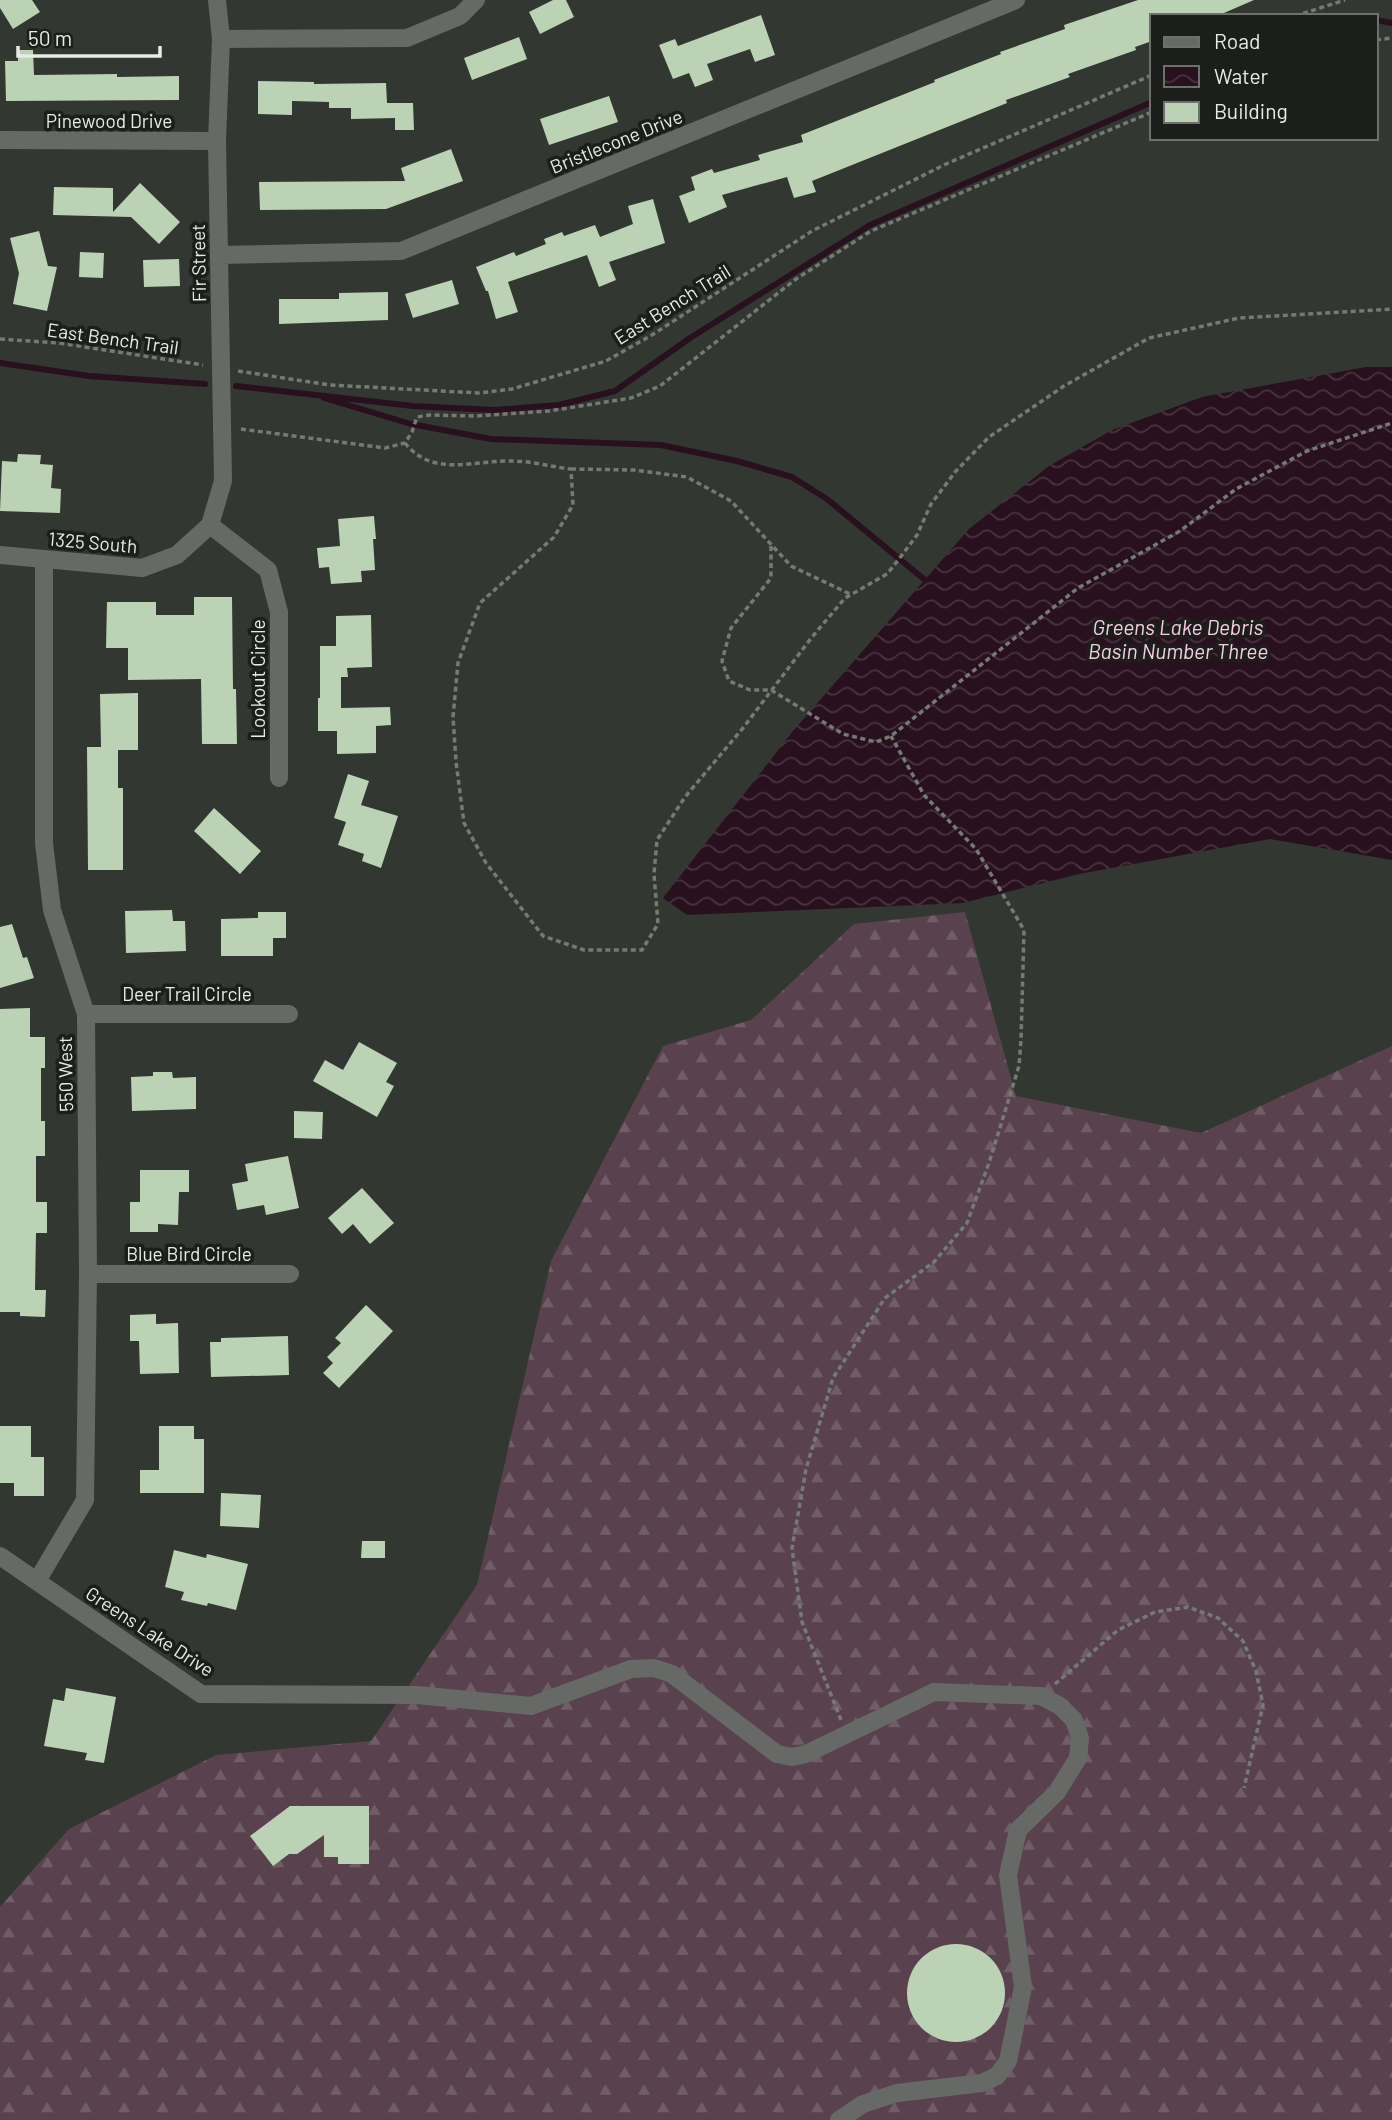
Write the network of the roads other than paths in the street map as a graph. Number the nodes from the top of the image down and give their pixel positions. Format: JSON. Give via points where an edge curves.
{"nodes":[{"id":1,"x":217,"y":0,"type":"edge"},
{"id":2,"x":476,"y":0,"type":"edge"},
{"id":3,"x":1016,"y":0,"type":"edge"},
{"id":4,"x":221,"y":39,"type":"junction"},
{"id":5,"x":0,"y":140,"type":"edge"},
{"id":6,"x":217,"y":141,"type":"junction"},
{"id":7,"x":219,"y":256,"type":"junction"},
{"id":8,"x":210,"y":525,"type":"junction"},
{"id":9,"x":0,"y":555,"type":"edge"},
{"id":10,"x":44,"y":559,"type":"junction"},
{"id":11,"x":279,"y":778,"type":"dead end"},
{"id":12,"x":86,"y":1014,"type":"junction"},
{"id":13,"x":289,"y":1014,"type":"dead end"},
{"id":14,"x":88,"y":1274,"type":"junction"},
{"id":15,"x":290,"y":1274,"type":"dead end"},
{"id":16,"x":0,"y":1556,"type":"edge"},
{"id":17,"x":37,"y":1581,"type":"junction"},
{"id":18,"x":839,"y":2120,"type":"edge"}],
"edges":[{"from":1,"to":4,"type":"street","name":"Fir Street"},
{"from":2,"to":4,"type":"street","via":[[460,16],[407,38]]},
{"from":3,"to":7,"type":"street","name":"Bristlecone Drive","via":[[401,251]]},
{"from":4,"to":6,"type":"street","name":"Fir Street"},
{"from":5,"to":6,"type":"street","name":"Pinewood Drive"},
{"from":6,"to":7,"type":"street","name":"Fir Street"},
{"from":7,"to":8,"type":"street","name":"Fir Street","via":[[223,481]]},
{"from":8,"to":10,"type":"street","name":"1325 South","via":[[177,555],[142,568]]},
{"from":8,"to":11,"type":"street","name":"Lookout Circle","via":[[268,570],[279,612]]},
{"from":9,"to":10,"type":"street","name":"1325 South"},
{"from":10,"to":12,"type":"street","name":"550 West","via":[[44,843],[52,910]]},
{"from":12,"to":13,"type":"street","name":"Deer Trail Circle"},
{"from":12,"to":14,"type":"street","name":"550 West"},
{"from":14,"to":15,"type":"street","name":"Blue Bird Circle"},
{"from":14,"to":17,"type":"street","name":"550 West","via":[[85,1500]]},
{"from":16,"to":17,"type":"street","name":"Greens Lake Drive"},
{"from":17,"to":18,"type":"street","name":"Greens Lake Drive","via":[[201,1694],[417,1695],[531,1706],[631,1669],[654,1668],[672,1674],[776,1754],[792,1757],[934,1692],[1041,1696],[1060,1706],[1074,1720],[1080,1738],[1078,1758],[1057,1792],[1018,1829],[1008,1875],[1023,1987],[1008,2061],[997,2076],[982,2083],[897,2093],[863,2104]]}]}
